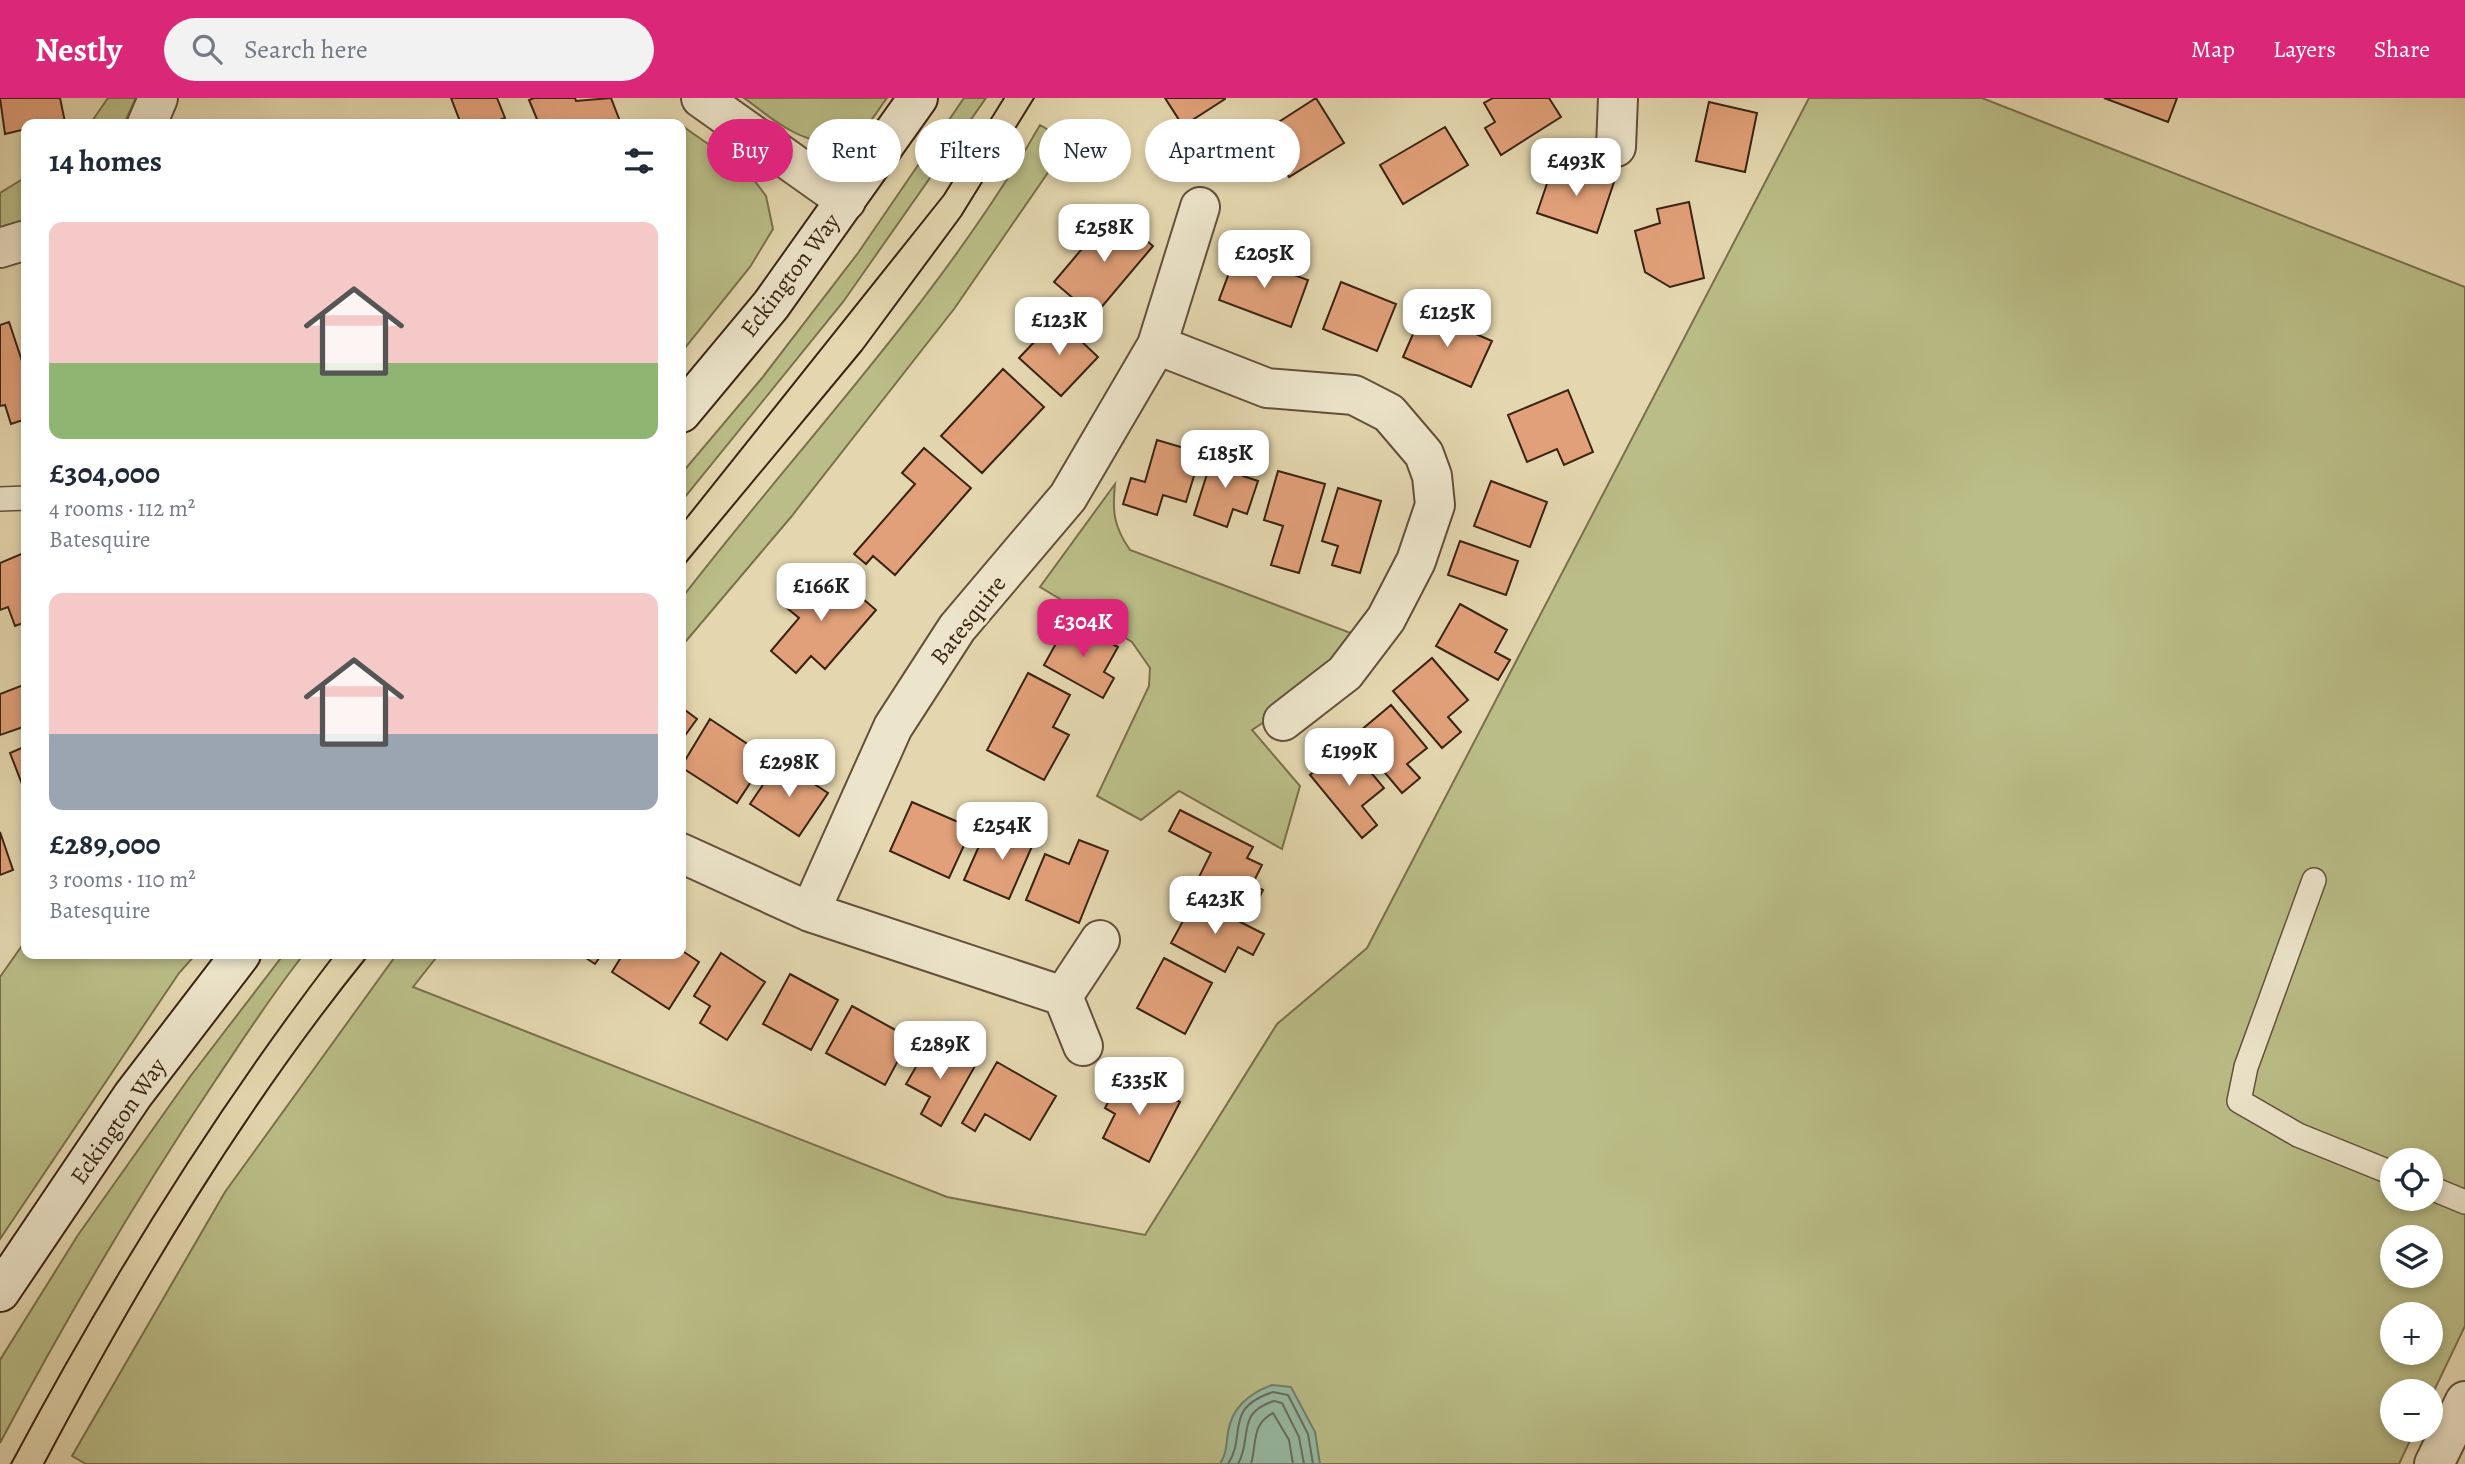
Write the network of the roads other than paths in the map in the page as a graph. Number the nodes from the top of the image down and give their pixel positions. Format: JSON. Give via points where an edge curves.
{"nodes":[{"id":1,"x":158,"y":98,"type":"edge"},
{"id":2,"x":701,"y":98,"type":"edge"},
{"id":3,"x":918,"y":98,"type":"edge"},
{"id":4,"x":1618,"y":98,"type":"edge"},
{"id":5,"x":150,"y":119,"type":"edge"},
{"id":6,"x":1616,"y":147,"type":"dead end"},
{"id":7,"x":846,"y":201,"type":"junction"},
{"id":8,"x":1200,"y":207,"type":"dead end"},
{"id":9,"x":21,"y":242,"type":"edge"},
{"id":10,"x":0,"y":248,"type":"edge"},
{"id":11,"x":1157,"y":345,"type":"junction"},
{"id":12,"x":686,"y":407,"type":"edge"},
{"id":13,"x":21,"y":498,"type":"edge"},
{"id":14,"x":0,"y":499,"type":"edge"},
{"id":15,"x":1283,"y":721,"type":"dead end"},
{"id":16,"x":686,"y":855,"type":"edge"},
{"id":17,"x":2314,"y":880,"type":"dead end"},
{"id":18,"x":810,"y":912,"type":"junction"},
{"id":19,"x":1100,"y":940,"type":"dead end"},
{"id":20,"x":238,"y":959,"type":"edge"},
{"id":21,"x":1063,"y":996,"type":"junction"},
{"id":22,"x":1083,"y":1046,"type":"dead end"},
{"id":23,"x":2380,"y":1168,"type":"edge"},
{"id":24,"x":2443,"y":1193,"type":"edge"},
{"id":25,"x":2465,"y":1202,"type":"edge"},
{"id":26,"x":0,"y":1292,"type":"edge"},
{"id":27,"x":2465,"y":1401,"type":"edge"},
{"id":28,"x":2434,"y":1464,"type":"edge"}],
"edges":[{"from":1,"to":5,"type":"street"},
{"from":2,"to":7,"type":"street"},
{"from":3,"to":7,"type":"street","name":"Eckington Way"},
{"from":4,"to":6,"type":"street"},
{"from":7,"to":12,"type":"street","name":"Eckington Way","via":[[771,305]]},
{"from":8,"to":11,"type":"street","name":"Batesquire"},
{"from":9,"to":10,"type":"street"},
{"from":11,"to":15,"type":"street","via":[[1267,388],[1354,395],[1389,413],[1424,454],[1432,476],[1435,505],[1416,561],[1386,619],[1345,673]]},
{"from":11,"to":18,"type":"street","name":"Batesquire","via":[[1068,497],[957,628],[893,727]]},
{"from":13,"to":14,"type":"lane"},
{"from":16,"to":18,"type":"street"},
{"from":17,"to":23,"type":"lane","via":[[2246,1067],[2239,1101],[2298,1135]]},
{"from":18,"to":21,"type":"street"},
{"from":19,"to":21,"type":"street"},
{"from":20,"to":26,"type":"street","name":"Eckington Way","via":[[133,1095]]},
{"from":21,"to":22,"type":"street"},
{"from":24,"to":25,"type":"lane"},
{"from":27,"to":28,"type":"street"}]}
